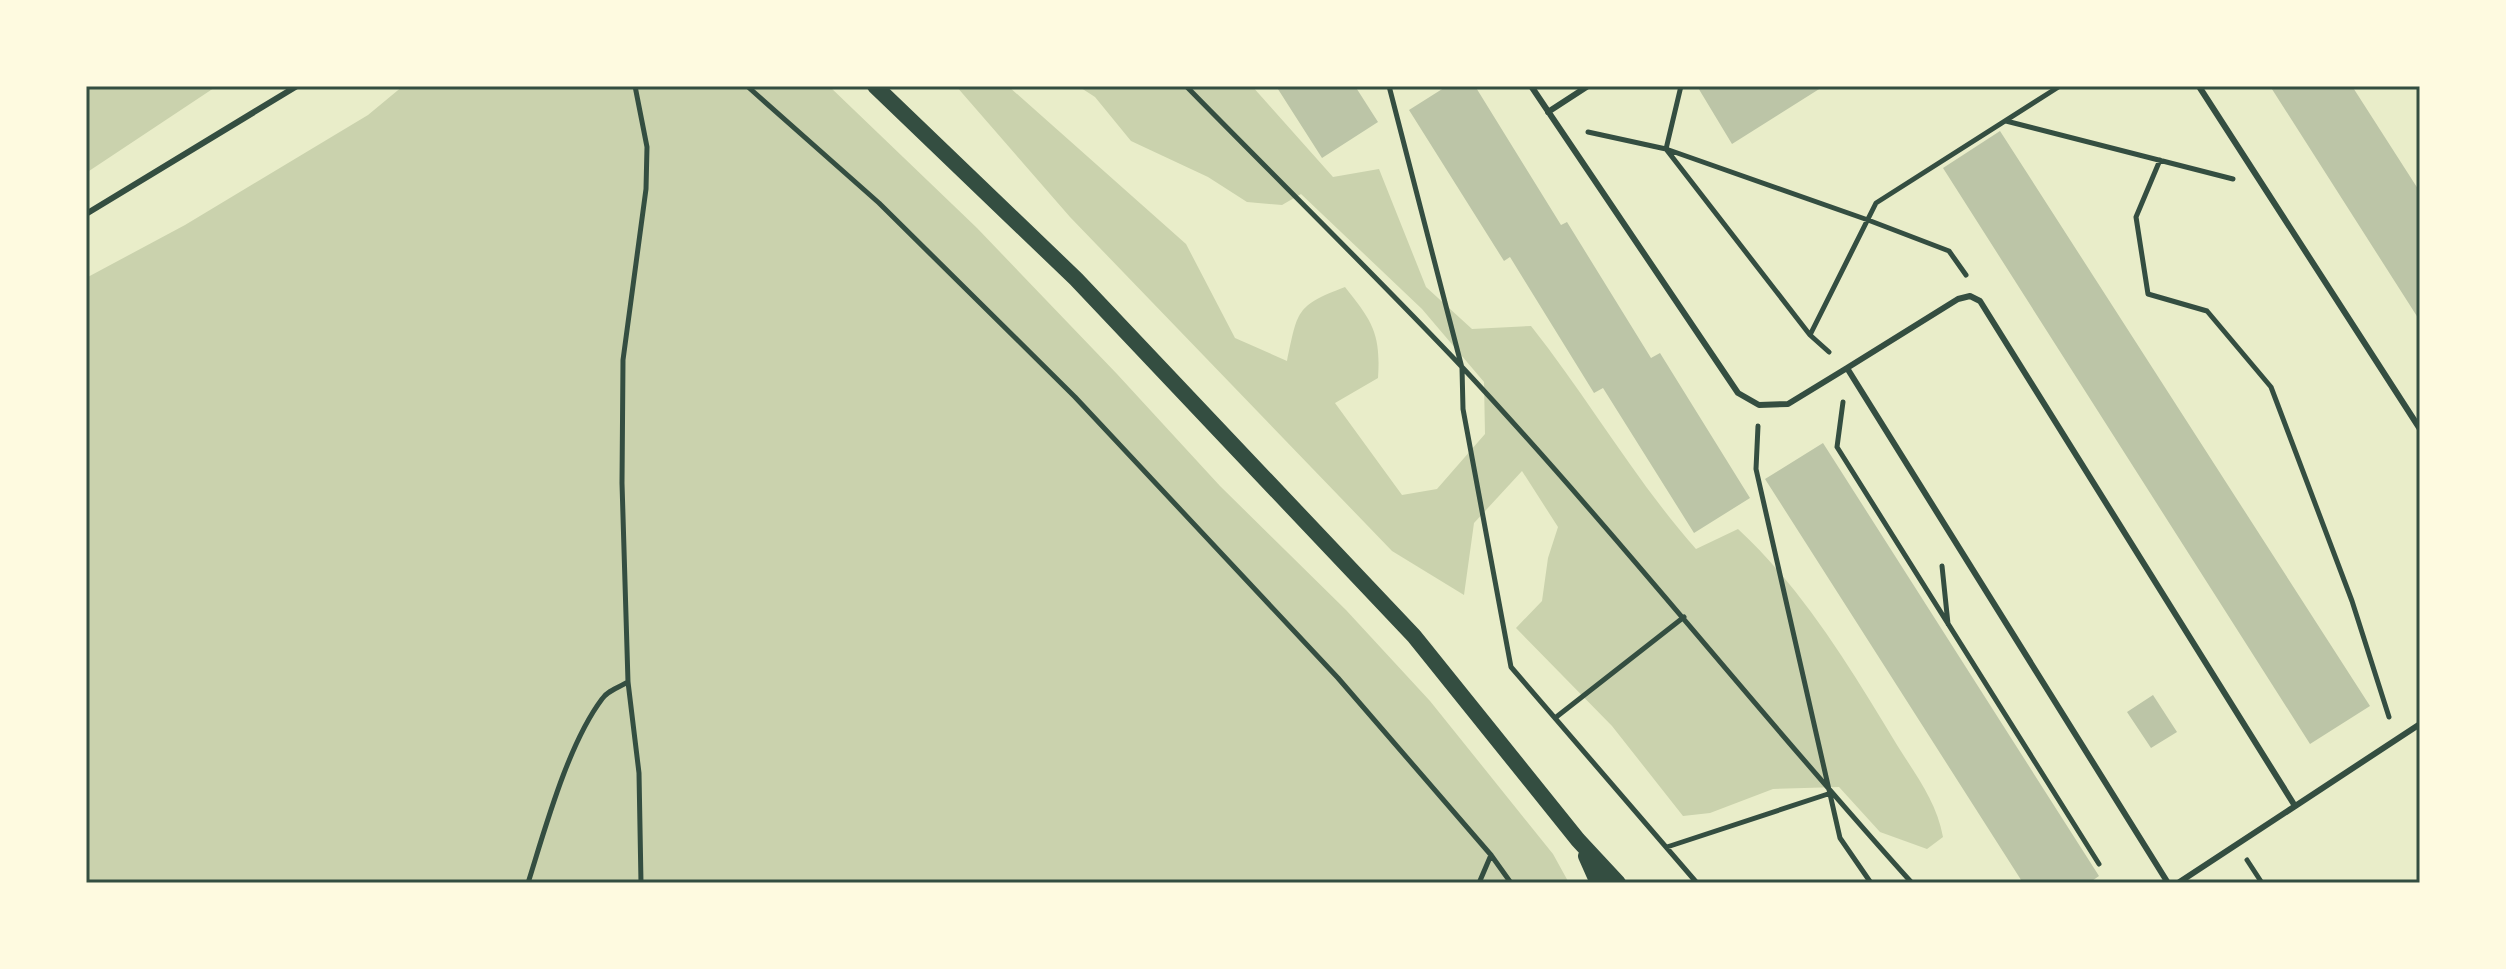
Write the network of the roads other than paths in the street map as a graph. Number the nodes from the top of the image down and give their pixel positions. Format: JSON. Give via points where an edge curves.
{"nodes":[{"id":1,"x":297,"y":86,"type":"edge"},
{"id":2,"x":875,"y":86,"type":"edge"},
{"id":3,"x":1531,"y":86,"type":"edge"},
{"id":4,"x":1588,"y":86,"type":"edge"},
{"id":5,"x":2200,"y":88,"type":"edge"},
{"id":6,"x":1548,"y":112,"type":"junction"},
{"id":7,"x":86,"y":214,"type":"edge"},
{"id":8,"x":1847,"y":368,"type":"junction"},
{"id":9,"x":2420,"y":429,"type":"edge"},
{"id":10,"x":2420,"y":724,"type":"edge"},
{"id":11,"x":2295,"y":806,"type":"junction"},
{"id":12,"x":1578,"y":840,"type":"junction"},
{"id":13,"x":1598,"y":883,"type":"edge"},
{"id":14,"x":1618,"y":883,"type":"edge"},
{"id":15,"x":2168,"y":883,"type":"edge"},
{"id":16,"x":2178,"y":883,"type":"edge"}],
"edges":[{"from":1,"to":7,"type":"lane"},
{"from":2,"to":12,"type":"main road","via":[[1076,279],[1414,636]]},
{"from":3,"to":6,"type":"lane"},
{"from":4,"to":6,"type":"lane"},
{"from":5,"to":9,"type":"lane"},
{"from":6,"to":8,"type":"lane","via":[[1738,393],[1759,405],[1788,404]]},
{"from":8,"to":11,"type":"lane","via":[[1958,299],[1970,296],[1980,301]]},
{"from":8,"to":15,"type":"lane"},
{"from":10,"to":11,"type":"lane"},
{"from":11,"to":16,"type":"lane"},
{"from":12,"to":13,"type":"main road"},
{"from":12,"to":14,"type":"main road"}]}
